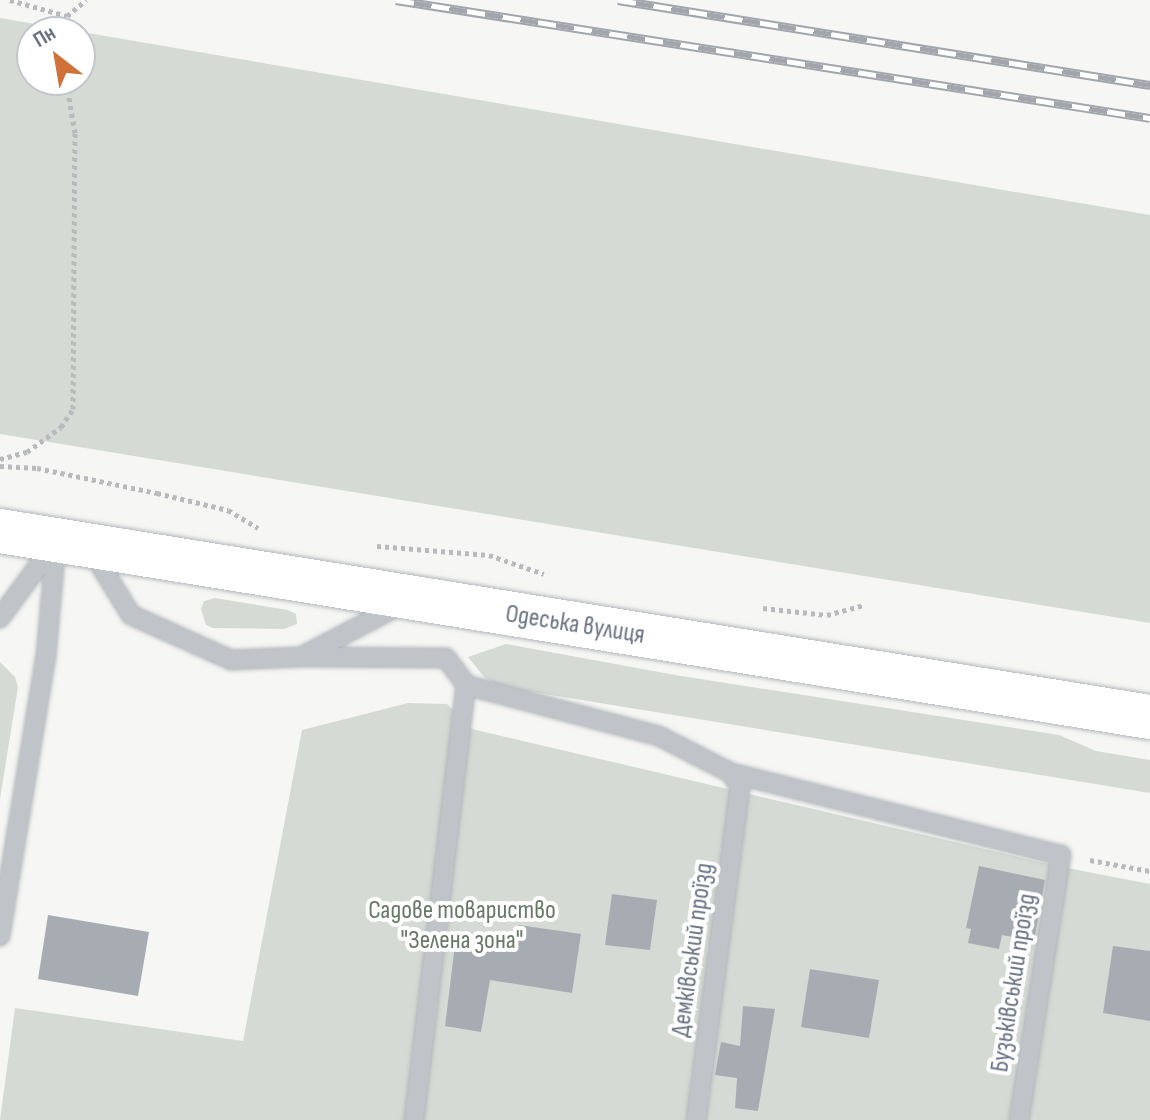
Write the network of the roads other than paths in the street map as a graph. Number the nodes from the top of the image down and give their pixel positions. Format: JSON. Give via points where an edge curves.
{"nodes":[{"id":1,"x":0,"y":531,"type":"edge"},
{"id":2,"x":72,"y":545,"type":"junction"},
{"id":3,"x":413,"y":599,"type":"junction"},
{"id":4,"x":0,"y":618,"type":"edge"},
{"id":5,"x":301,"y":657,"type":"junction"},
{"id":6,"x":466,"y":685,"type":"junction"},
{"id":7,"x":1150,"y":717,"type":"edge"},
{"id":8,"x":736,"y":780,"type":"junction"},
{"id":9,"x":0,"y":936,"type":"edge"},
{"id":10,"x":414,"y":1120,"type":"edge"},
{"id":11,"x":696,"y":1120,"type":"edge"},
{"id":12,"x":1019,"y":1120,"type":"edge"}],
"edges":[{"from":1,"to":2,"type":"main road","name":"Одеська вулиця"},
{"from":2,"to":3,"type":"main road","name":"Одеська вулиця"},
{"from":2,"to":4,"type":"lane"},
{"from":2,"to":5,"type":"lane","via":[[131,615],[231,660]]},
{"from":2,"to":9,"type":"lane","via":[[46,656]]},
{"from":3,"to":5,"type":"lane"},
{"from":3,"to":7,"type":"main road","name":"Одеська вулиця"},
{"from":5,"to":6,"type":"lane","via":[[446,658]]},
{"from":6,"to":8,"type":"lane","via":[[659,736]]},
{"from":6,"to":10,"type":"lane"},
{"from":8,"to":11,"type":"lane","name":"Демківський проїзд"},
{"from":8,"to":12,"type":"lane","name":"Бузьківський проїзд","via":[[1061,855]]}]}
